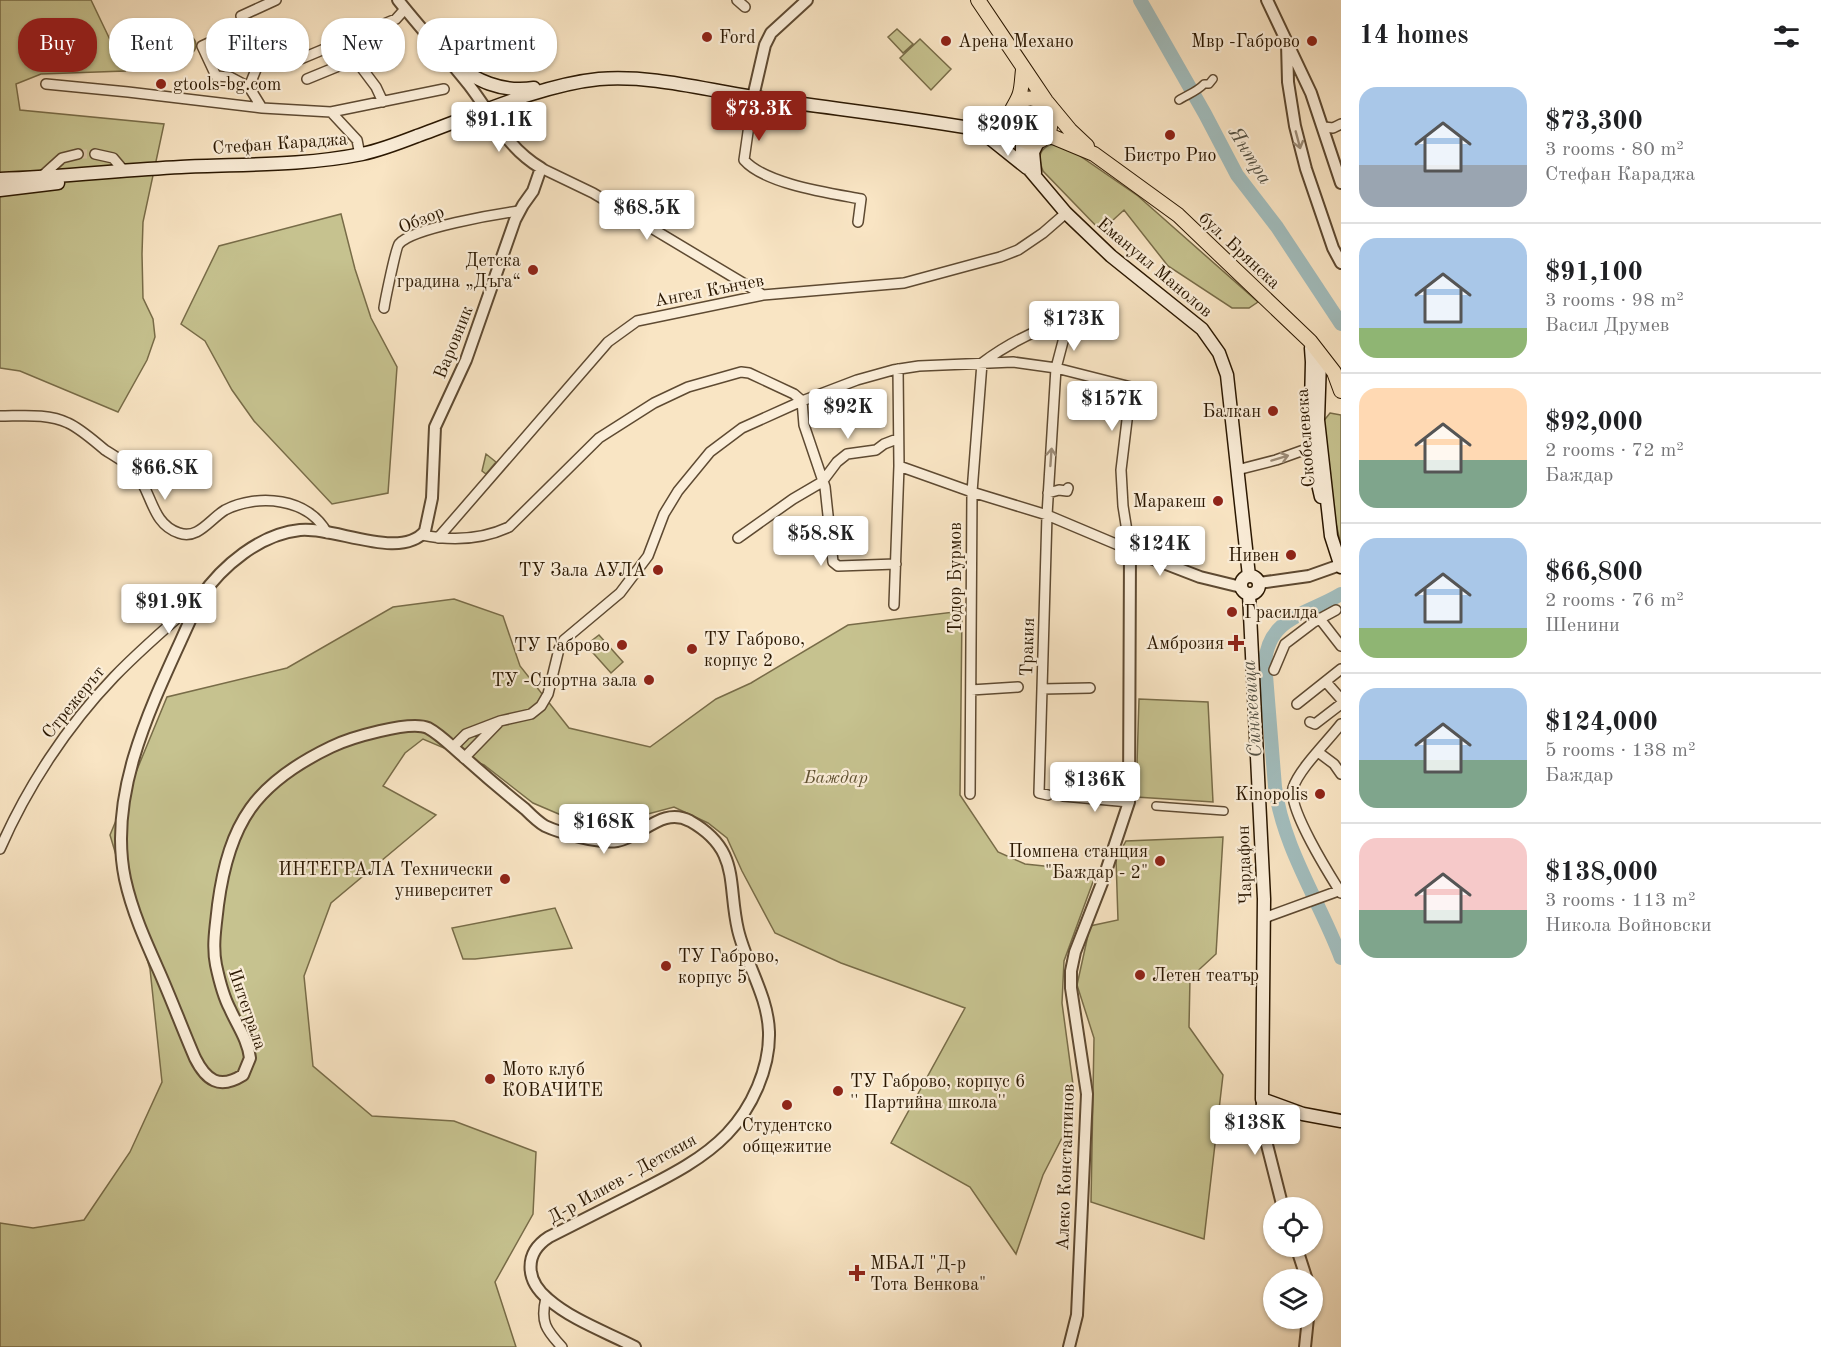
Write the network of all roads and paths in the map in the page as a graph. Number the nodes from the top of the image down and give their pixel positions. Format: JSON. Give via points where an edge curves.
{"nodes":[{"id":1,"x":737,"y":0,"type":"edge"},
{"id":2,"x":807,"y":0,"type":"edge"},
{"id":3,"x":978,"y":0,"type":"edge"},
{"id":4,"x":1267,"y":0,"type":"edge"},
{"id":5,"x":270,"y":1,"type":"edge"},
{"id":6,"x":401,"y":4,"type":"edge"},
{"id":7,"x":745,"y":7,"type":"dead end"},
{"id":8,"x":417,"y":23,"type":"edge"},
{"id":9,"x":1287,"y":43,"type":"junction"},
{"id":10,"x":309,"y":55,"type":"edge"},
{"id":11,"x":1021,"y":66,"type":"junction"},
{"id":12,"x":214,"y":72,"type":"edge"},
{"id":13,"x":457,"y":72,"type":"edge"},
{"id":14,"x":464,"y":72,"type":"edge"},
{"id":15,"x":1303,"y":75,"type":"junction"},
{"id":16,"x":307,"y":79,"type":"dead end"},
{"id":17,"x":1211,"y":81,"type":"dead end"},
{"id":18,"x":576,"y":82,"type":"junction"},
{"id":19,"x":1288,"y":82,"type":"junction"},
{"id":20,"x":46,"y":84,"type":"dead end"},
{"id":21,"x":249,"y":87,"type":"junction"},
{"id":22,"x":444,"y":89,"type":"dead end"},
{"id":23,"x":753,"y":97,"type":"junction"},
{"id":24,"x":1180,"y":99,"type":"dead end"},
{"id":25,"x":383,"y":102,"type":"junction"},
{"id":26,"x":262,"y":108,"type":"junction"},
{"id":27,"x":486,"y":110,"type":"junction"},
{"id":28,"x":1047,"y":110,"type":"junction"},
{"id":29,"x":331,"y":111,"type":"junction"},
{"id":30,"x":1011,"y":113,"type":"junction"},
{"id":31,"x":1341,"y":124,"type":"edge"},
{"id":32,"x":1324,"y":127,"type":"junction"},
{"id":33,"x":976,"y":128,"type":"junction"},
{"id":34,"x":1043,"y":137,"type":"junction"},
{"id":35,"x":1018,"y":138,"type":"junction"},
{"id":36,"x":1082,"y":147,"type":"junction"},
{"id":37,"x":78,"y":154,"type":"tunnel mouth"},
{"id":38,"x":95,"y":154,"type":"tunnel mouth"},
{"id":39,"x":1095,"y":154,"type":"junction"},
{"id":40,"x":360,"y":155,"type":"junction"},
{"id":41,"x":178,"y":167,"type":"junction"},
{"id":42,"x":541,"y":168,"type":"junction"},
{"id":43,"x":123,"y":171,"type":"junction"},
{"id":44,"x":1032,"y":173,"type":"junction"},
{"id":45,"x":41,"y":177,"type":"junction"},
{"id":46,"x":0,"y":179,"type":"edge"},
{"id":47,"x":1341,"y":183,"type":"edge"},
{"id":48,"x":0,"y":190,"type":"edge"},
{"id":49,"x":519,"y":212,"type":"junction"},
{"id":50,"x":1066,"y":213,"type":"junction"},
{"id":51,"x":858,"y":222,"type":"dead end"},
{"id":52,"x":1341,"y":262,"type":"edge"},
{"id":53,"x":764,"y":295,"type":"junction"},
{"id":54,"x":384,"y":308,"type":"dead end"},
{"id":55,"x":1075,"y":318,"type":"dead end"},
{"id":56,"x":1066,"y":330,"type":"dead end"},
{"id":57,"x":1314,"y":346,"type":"junction"},
{"id":58,"x":981,"y":363,"type":"junction"},
{"id":59,"x":1056,"y":368,"type":"junction"},
{"id":60,"x":898,"y":369,"type":"junction"},
{"id":61,"x":1337,"y":369,"type":"edge"},
{"id":62,"x":1315,"y":385,"type":"junction"},
{"id":63,"x":1341,"y":393,"type":"edge"},
{"id":64,"x":802,"y":401,"type":"junction"},
{"id":65,"x":1314,"y":401,"type":"junction"},
{"id":66,"x":0,"y":416,"type":"edge"},
{"id":67,"x":897,"y":440,"type":"junction"},
{"id":68,"x":1320,"y":441,"type":"junction"},
{"id":69,"x":1310,"y":449,"type":"junction"},
{"id":70,"x":899,"y":466,"type":"junction"},
{"id":71,"x":1238,"y":470,"type":"junction"},
{"id":72,"x":822,"y":482,"type":"junction"},
{"id":73,"x":1068,"y":488,"type":"dead end"},
{"id":74,"x":972,"y":492,"type":"junction"},
{"id":75,"x":1048,"y":493,"type":"junction"},
{"id":76,"x":1047,"y":515,"type":"junction"},
{"id":77,"x":1329,"y":522,"type":"junction"},
{"id":78,"x":327,"y":533,"type":"junction"},
{"id":79,"x":422,"y":535,"type":"junction"},
{"id":80,"x":438,"y":538,"type":"junction"},
{"id":81,"x":738,"y":538,"type":"dead end"},
{"id":82,"x":1130,"y":550,"type":"junction"},
{"id":83,"x":896,"y":564,"type":"junction"},
{"id":84,"x":1340,"y":566,"type":"edge"},
{"id":85,"x":1254,"y":579,"type":"junction"},
{"id":86,"x":1245,"y":591,"type":"junction"},
{"id":87,"x":200,"y":598,"type":"junction"},
{"id":88,"x":894,"y":606,"type":"dead end"},
{"id":89,"x":1336,"y":610,"type":"dead end"},
{"id":90,"x":1320,"y":620,"type":"junction"},
{"id":91,"x":1341,"y":646,"type":"edge"},
{"id":92,"x":1341,"y":669,"type":"edge"},
{"id":93,"x":1274,"y":670,"type":"dead end"},
{"id":94,"x":1326,"y":681,"type":"junction"},
{"id":95,"x":1018,"y":687,"type":"dead end"},
{"id":96,"x":1090,"y":688,"type":"dead end"},
{"id":97,"x":1042,"y":689,"type":"junction"},
{"id":98,"x":971,"y":690,"type":"junction"},
{"id":99,"x":1341,"y":699,"type":"edge"},
{"id":100,"x":1297,"y":704,"type":"dead end"},
{"id":101,"x":1341,"y":704,"type":"edge"},
{"id":102,"x":500,"y":721,"type":"junction"},
{"id":103,"x":1310,"y":722,"type":"dead end"},
{"id":104,"x":1341,"y":724,"type":"edge"},
{"id":105,"x":453,"y":747,"type":"junction"},
{"id":106,"x":1318,"y":752,"type":"junction"},
{"id":107,"x":464,"y":758,"type":"junction"},
{"id":108,"x":1341,"y":774,"type":"edge"},
{"id":109,"x":970,"y":794,"type":"dead end"},
{"id":110,"x":1048,"y":795,"type":"dead end"},
{"id":111,"x":1063,"y":796,"type":"dead end"},
{"id":112,"x":1130,"y":802,"type":"junction"},
{"id":113,"x":1156,"y":806,"type":"dead end"},
{"id":114,"x":1224,"y":811,"type":"dead end"},
{"id":115,"x":0,"y":849,"type":"edge"},
{"id":116,"x":1338,"y":892,"type":"edge"},
{"id":117,"x":1264,"y":918,"type":"junction"},
{"id":118,"x":1262,"y":1099,"type":"junction"},
{"id":119,"x":1341,"y":1120,"type":"edge"},
{"id":120,"x":1280,"y":1197,"type":"edge"},
{"id":121,"x":546,"y":1298,"type":"junction"},
{"id":122,"x":1307,"y":1329,"type":"edge"},
{"id":123,"x":562,"y":1347,"type":"edge"},
{"id":124,"x":635,"y":1347,"type":"edge"},
{"id":125,"x":1069,"y":1347,"type":"edge"},
{"id":126,"x":1305,"y":1347,"type":"edge"}],
"edges":[{"from":1,"to":7,"type":"street"},
{"from":2,"to":23,"type":"street","via":[[771,33]]},
{"from":3,"to":11,"type":"main road","name":"бул. Брянска"},
{"from":4,"to":9,"type":"street"},
{"from":5,"to":21,"type":"street","via":[[241,16],[261,57]]},
{"from":6,"to":8,"type":"street"},
{"from":6,"to":10,"type":"street","via":[[396,19]]},
{"from":9,"to":15,"type":"street"},
{"from":9,"to":19,"type":"street"},
{"from":11,"to":28,"type":"main road"},
{"from":11,"to":30,"type":"main road","via":[[1020,94]]},
{"from":11,"to":39,"type":"main road","name":"бул. Брянска","via":[[1054,112]]},
{"from":12,"to":21,"type":"street"},
{"from":13,"to":27,"type":"street"},
{"from":14,"to":18,"type":"main road","via":[[503,89]]},
{"from":15,"to":19,"type":"street"},
{"from":15,"to":32,"type":"street"},
{"from":16,"to":25,"type":"street","via":[[346,63],[358,63]]},
{"from":17,"to":24,"type":"street"},
{"from":18,"to":23,"type":"main road","name":"Стефан Караджа","via":[[641,78]]},
{"from":18,"to":27,"type":"main road","name":"Стефан Караджа"},
{"from":19,"to":52,"type":"street","one_way":true,"via":[[1306,169]]},
{"from":20,"to":26,"type":"street"},
{"from":21,"to":26,"type":"street"},
{"from":22,"to":25,"type":"street"},
{"from":23,"to":33,"type":"main road","name":"Стефан Караджа"},
{"from":23,"to":51,"type":"street","via":[[744,160],[764,175],[861,199]]},
{"from":25,"to":29,"type":"street"},
{"from":26,"to":29,"type":"street"},
{"from":27,"to":40,"type":"main road","name":"Стефан Караджа"},
{"from":27,"to":42,"type":"street","via":[[511,144]]},
{"from":28,"to":30,"type":"main road","via":[[1035,100],[1025,100]]},
{"from":28,"to":34,"type":"main road","via":[[1050,124]]},
{"from":28,"to":36,"type":"main road"},
{"from":29,"to":40,"type":"street","via":[[357,140]]},
{"from":30,"to":33,"type":"main road","via":[[993,127]]},
{"from":30,"to":35,"type":"main road","via":[[1010,128]]},
{"from":31,"to":32,"type":"street"},
{"from":32,"to":47,"type":"street"},
{"from":33,"to":35,"type":"main road","name":"Стефан Караджа"},
{"from":33,"to":44,"type":"main road"},
{"from":34,"to":35,"type":"main road","via":[[1034,142]]},
{"from":34,"to":36,"type":"main road"},
{"from":34,"to":44,"type":"main road","via":[[1033,152]]},
{"from":35,"to":44,"type":"main road","name":"Емануил Манолов"},
{"from":36,"to":39,"type":"main road","name":"бул. Брянска"},
{"from":37,"to":45,"type":"street","via":[[62,158]]},
{"from":38,"to":43,"type":"street","via":[[113,158]]},
{"from":39,"to":57,"type":"main road","name":"бул. Брянска","via":[[1178,215]]},
{"from":40,"to":41,"type":"main road","name":"Стефан Караджа"},
{"from":41,"to":43,"type":"main road"},
{"from":41,"to":48,"type":"main road"},
{"from":42,"to":49,"type":"street","name":"Варовник","via":[[533,191]]},
{"from":42,"to":53,"type":"street","via":[[593,193]]},
{"from":43,"to":45,"type":"main road"},
{"from":44,"to":50,"type":"main road","name":"Емануил Манолов"},
{"from":45,"to":46,"type":"main road"},
{"from":49,"to":54,"type":"street","name":"Обзор","via":[[460,221],[400,243]]},
{"from":49,"to":79,"type":"street","name":"Варовник","via":[[466,360],[437,419],[432,498]]},
{"from":50,"to":53,"type":"street","name":"Ангел Кънчев","via":[[1008,255],[881,286]]},
{"from":50,"to":71,"type":"main road","name":"Емануил Манолов","via":[[1111,256],[1202,329],[1214,344],[1227,375]]},
{"from":53,"to":80,"type":"street","name":"Ангел Кънчев","via":[[637,321],[616,335]]},
{"from":55,"to":58,"type":"street","via":[[1025,336]]},
{"from":56,"to":59,"type":"street","name":"Тракия"},
{"from":57,"to":61,"type":"main road","name":"бул. Брянска"},
{"from":57,"to":62,"type":"main road","name":"Скобелевска","via":[[1320,360]]},
{"from":58,"to":59,"type":"street","via":[[1013,362]]},
{"from":58,"to":60,"type":"street"},
{"from":58,"to":74,"type":"street","name":"Тодор Бурмов"},
{"from":75,"to":59,"type":"street","name":"Тракия","one_way":true},
{"from":59,"to":82,"type":"street","name":"Алеко Константинов","via":[[1131,387],[1122,478]]},
{"from":60,"to":64,"type":"street"},
{"from":60,"to":67,"type":"street"},
{"from":61,"to":62,"type":"street"},
{"from":61,"to":63,"type":"main road","name":"бул. Брянска"},
{"from":62,"to":65,"type":"main road","name":"Скобелевска"},
{"from":63,"to":65,"type":"main road","via":[[1330,393]]},
{"from":64,"to":72,"type":"street","via":[[804,425]]},
{"from":64,"to":80,"type":"street","via":[[741,372],[688,387],[654,403],[599,438],[509,527],[470,538]]},
{"from":64,"to":102,"type":"street","via":[[742,428],[710,452],[671,500],[651,550],[625,587],[564,640],[541,706],[531,714]]},
{"from":65,"to":68,"type":"main road","name":"Скобелевска"},
{"from":65,"to":69,"type":"main road","name":"Скобелевска"},
{"from":66,"to":78,"type":"street","via":[[42,416],[68,423],[135,471],[159,518],[166,527],[181,534],[195,533],[231,508],[272,501],[286,502],[309,513]]},
{"from":67,"to":70,"type":"street"},
{"from":67,"to":72,"type":"street","via":[[876,450],[847,454]]},
{"from":68,"to":69,"type":"street"},
{"from":68,"to":77,"type":"main road","name":"Скобелевска"},
{"from":71,"to":69,"type":"street","one_way":true},
{"from":69,"to":77,"type":"main road","name":"Скобелевска"},
{"from":70,"to":74,"type":"street"},
{"from":70,"to":83,"type":"street"},
{"from":71,"to":85,"type":"main road","name":"Емануил Манолов"},
{"from":72,"to":81,"type":"street"},
{"from":72,"to":83,"type":"street","via":[[833,562],[838,566]]},
{"from":73,"to":75,"type":"street"},
{"from":74,"to":76,"type":"street"},
{"from":74,"to":98,"type":"street","name":"Тодор Бурмов"},
{"from":75,"to":76,"type":"street","name":"Тракия"},
{"from":76,"to":82,"type":"street"},
{"from":76,"to":97,"type":"street","name":"Тракия"},
{"from":77,"to":84,"type":"main road","name":"Скобелевска"},
{"from":78,"to":79,"type":"street","via":[[391,543],[410,542]]},
{"from":78,"to":87,"type":"street","via":[[300,530],[268,540],[228,567]]},
{"from":79,"to":80,"type":"street"},
{"from":82,"to":86,"type":"street"},
{"from":82,"to":112,"type":"street","name":"Алеко Константинов"},
{"from":83,"to":88,"type":"street"},
{"from":84,"to":85,"type":"street","via":[[1309,576]]},
{"from":85,"to":86,"type":"main road","via":[[1257,591]]},
{"from":86,"to":117,"type":"main road","name":"Чардафон"},
{"from":87,"to":105,"type":"street","name":"Интеграла","via":[[141,734],[128,776],[120,833],[133,911],[195,1058],[217,1082],[243,1075],[250,1058],[225,999],[216,964],[215,934],[223,871],[238,830],[255,800],[301,763],[352,738],[421,726]]},
{"from":87,"to":115,"type":"street","name":"Стрежерът","via":[[112,679],[71,729],[42,770]]},
{"from":89,"to":90,"type":"street"},
{"from":90,"to":91,"type":"street"},
{"from":90,"to":93,"type":"street","via":[[1285,644]]},
{"from":92,"to":94,"type":"street"},
{"from":94,"to":99,"type":"street"},
{"from":94,"to":100,"type":"street"},
{"from":95,"to":98,"type":"street"},
{"from":96,"to":97,"type":"street"},
{"from":97,"to":110,"type":"street","name":"Тракия","via":[[1039,793]]},
{"from":98,"to":109,"type":"street","name":"Тодор Бурмов"},
{"from":101,"to":103,"type":"street","via":[[1315,724]]},
{"from":102,"to":105,"type":"street","via":[[466,734]]},
{"from":102,"to":107,"type":"street"},
{"from":104,"to":106,"type":"street"},
{"from":105,"to":107,"type":"street","name":"Д-р Илиев - Детския"},
{"from":106,"to":108,"type":"street"},
{"from":106,"to":116,"type":"street","via":[[1296,780],[1291,799]]},
{"from":107,"to":121,"type":"street","name":"Д-р Илиев - Детския","via":[[544,826],[596,840],[616,841],[672,817],[689,821],[706,833],[728,860],[743,950],[755,977],[769,1030],[763,1073],[728,1134],[687,1166],[537,1246],[530,1270]]},
{"from":111,"to":112,"type":"street"},
{"from":112,"to":125,"type":"street","name":"Алеко Константинов","via":[[1071,971],[1087,1094],[1077,1315]]},
{"from":113,"to":114,"type":"street"},
{"from":116,"to":117,"type":"street"},
{"from":117,"to":118,"type":"main road","name":"Чардафон"},
{"from":118,"to":119,"type":"main road","via":[[1303,1114]]},
{"from":118,"to":120,"type":"street","via":[[1262,1125]]},
{"from":121,"to":123,"type":"street","via":[[545,1323]]},
{"from":121,"to":124,"type":"street","name":"Д-р Илиев - Детския"},
{"from":122,"to":126,"type":"street"}]}
